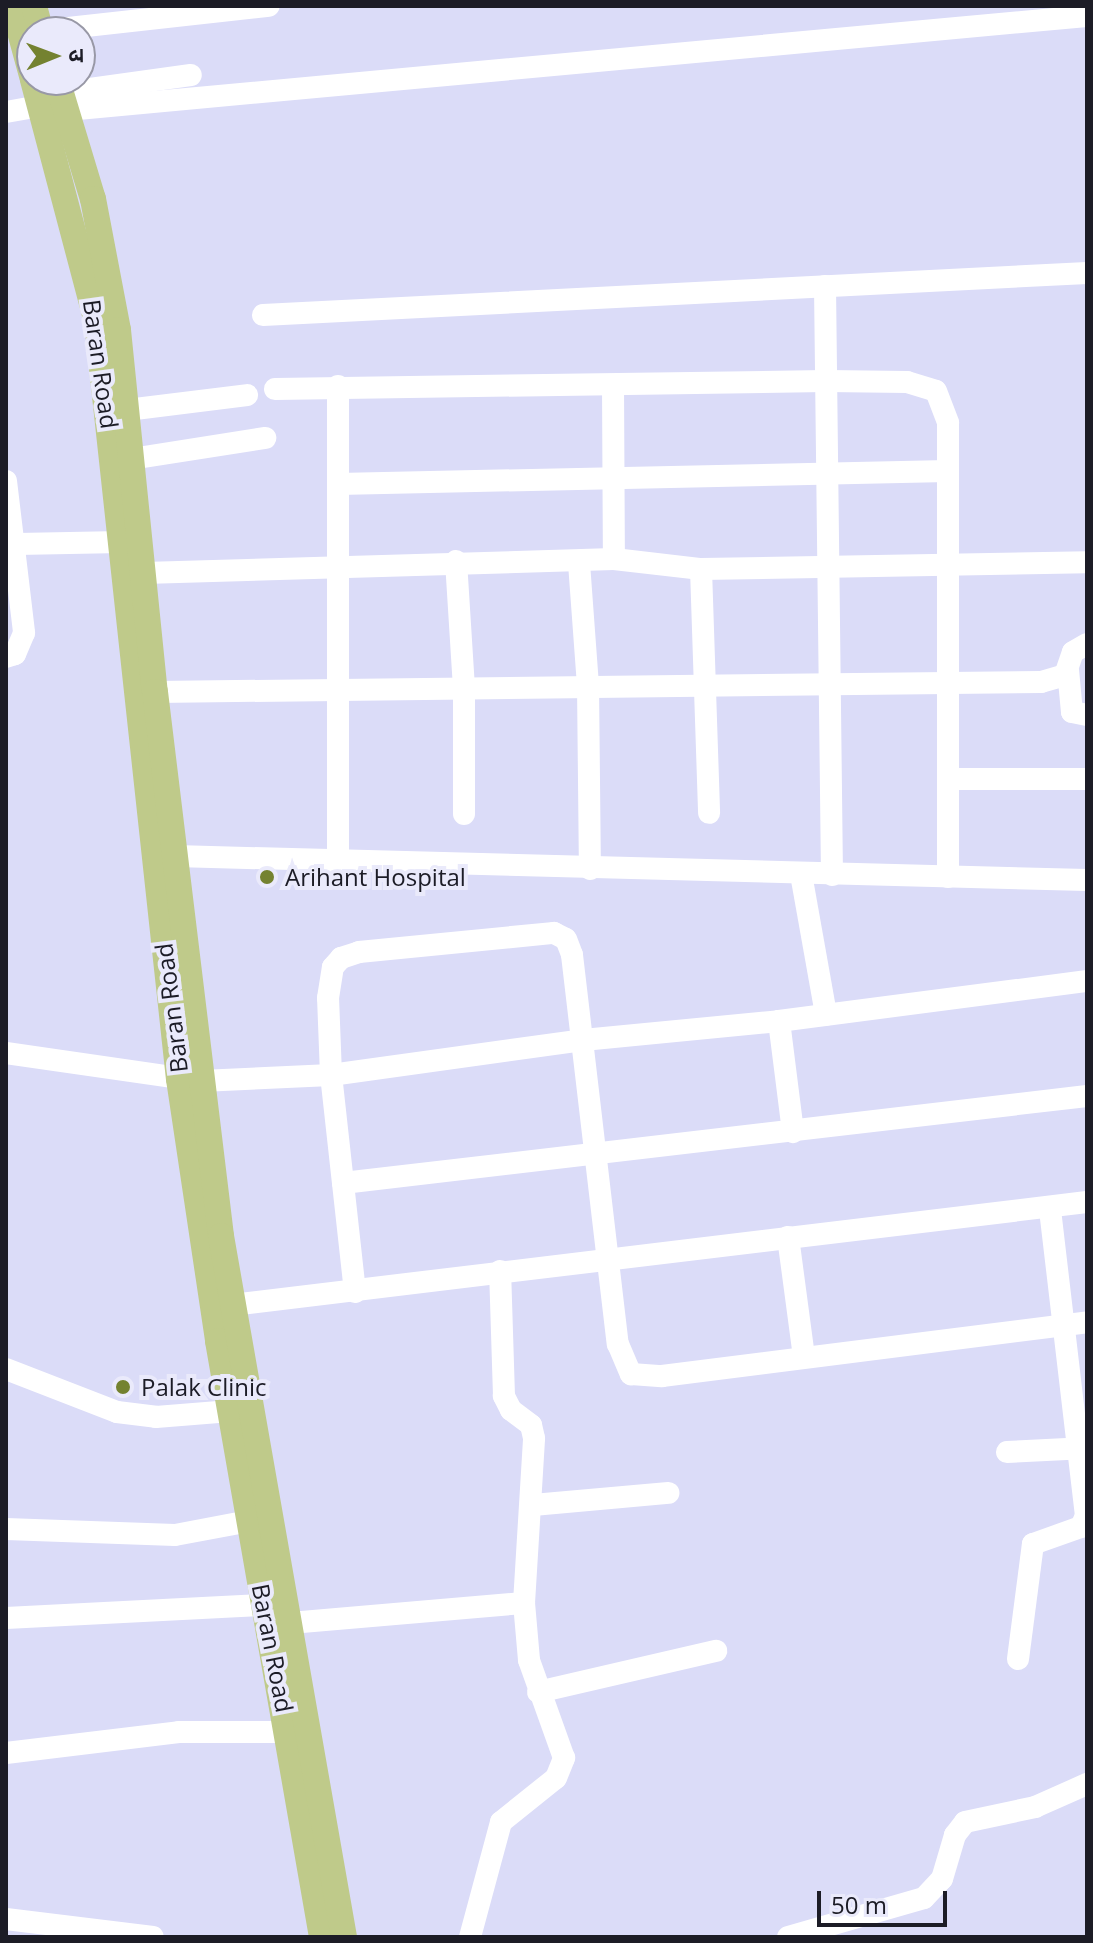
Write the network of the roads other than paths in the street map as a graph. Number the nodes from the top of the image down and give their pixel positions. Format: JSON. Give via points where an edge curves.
{"nodes":[{"id":1,"x":269,"y":6,"type":"edge"},
{"id":2,"x":212,"y":9,"type":"edge"},
{"id":3,"x":1087,"y":16,"type":"edge"},
{"id":4,"x":96,"y":18,"type":"edge"},
{"id":5,"x":191,"y":75,"type":"dead end"},
{"id":6,"x":56,"y":97,"type":"edge"},
{"id":7,"x":6,"y":112,"type":"edge"},
{"id":8,"x":1087,"y":273,"type":"edge"},
{"id":9,"x":825,"y":286,"type":"junction"},
{"id":10,"x":263,"y":315,"type":"dead end"},
{"id":11,"x":826,"y":381,"type":"junction"},
{"id":12,"x":613,"y":385,"type":"junction"},
{"id":13,"x":338,"y":386,"type":"junction"},
{"id":14,"x":275,"y":389,"type":"dead end"},
{"id":15,"x":247,"y":395,"type":"dead end"},
{"id":16,"x":127,"y":410,"type":"junction"},
{"id":17,"x":265,"y":438,"type":"dead end"},
{"id":18,"x":131,"y":459,"type":"junction"},
{"id":19,"x":948,"y":471,"type":"junction"},
{"id":20,"x":829,"y":476,"type":"junction"},
{"id":21,"x":6,"y":481,"type":"edge"},
{"id":22,"x":613,"y":482,"type":"junction"},
{"id":23,"x":338,"y":484,"type":"junction"},
{"id":24,"x":122,"y":542,"type":"junction"},
{"id":25,"x":17,"y":544,"type":"junction"},
{"id":26,"x":614,"y":559,"type":"junction"},
{"id":27,"x":456,"y":561,"type":"junction"},
{"id":28,"x":1087,"y":562,"type":"edge"},
{"id":29,"x":579,"y":563,"type":"junction"},
{"id":30,"x":948,"y":564,"type":"junction"},
{"id":31,"x":831,"y":567,"type":"junction"},
{"id":32,"x":336,"y":569,"type":"junction"},
{"id":33,"x":701,"y":569,"type":"junction"},
{"id":34,"x":144,"y":573,"type":"junction"},
{"id":35,"x":1087,"y":644,"type":"edge"},
{"id":36,"x":6,"y":657,"type":"edge"},
{"id":37,"x":1068,"y":670,"type":"junction"},
{"id":38,"x":833,"y":682,"type":"junction"},
{"id":39,"x":948,"y":682,"type":"junction"},
{"id":40,"x":704,"y":684,"type":"junction"},
{"id":41,"x":588,"y":685,"type":"junction"},
{"id":42,"x":464,"y":687,"type":"junction"},
{"id":43,"x":339,"y":689,"type":"junction"},
{"id":44,"x":155,"y":692,"type":"junction"},
{"id":45,"x":1087,"y":715,"type":"edge"},
{"id":46,"x":949,"y":779,"type":"junction"},
{"id":47,"x":1087,"y":779,"type":"edge"},
{"id":48,"x":709,"y":813,"type":"dead end"},
{"id":49,"x":464,"y":814,"type":"dead end"},
{"id":50,"x":175,"y":856,"type":"junction"},
{"id":51,"x":338,"y":864,"type":"junction"},
{"id":52,"x":590,"y":869,"type":"junction"},
{"id":53,"x":801,"y":874,"type":"junction"},
{"id":54,"x":832,"y":875,"type":"junction"},
{"id":55,"x":948,"y":877,"type":"junction"},
{"id":56,"x":1087,"y":880,"type":"edge"},
{"id":57,"x":1087,"y":981,"type":"edge"},
{"id":58,"x":826,"y":1015,"type":"junction"},
{"id":59,"x":779,"y":1021,"type":"junction"},
{"id":60,"x":583,"y":1040,"type":"junction"},
{"id":61,"x":6,"y":1053,"type":"edge"},
{"id":62,"x":331,"y":1075,"type":"junction"},
{"id":63,"x":190,"y":1080,"type":"junction"},
{"id":64,"x":1087,"y":1096,"type":"edge"},
{"id":65,"x":793,"y":1132,"type":"junction"},
{"id":66,"x":595,"y":1153,"type":"junction"},
{"id":67,"x":343,"y":1183,"type":"junction"},
{"id":68,"x":1087,"y":1202,"type":"edge"},
{"id":69,"x":1050,"y":1208,"type":"junction"},
{"id":70,"x":788,"y":1237,"type":"junction"},
{"id":71,"x":606,"y":1257,"type":"junction"},
{"id":72,"x":500,"y":1271,"type":"junction"},
{"id":73,"x":355,"y":1292,"type":"junction"},
{"id":74,"x":232,"y":1305,"type":"junction"},
{"id":75,"x":1076,"y":1324,"type":"edge"},
{"id":76,"x":804,"y":1357,"type":"junction"},
{"id":77,"x":6,"y":1369,"type":"edge"},
{"id":78,"x":231,"y":1411,"type":"junction"},
{"id":79,"x":1083,"y":1448,"type":"edge"},
{"id":80,"x":1007,"y":1452,"type":"dead end"},
{"id":81,"x":668,"y":1493,"type":"dead end"},
{"id":82,"x":533,"y":1505,"type":"junction"},
{"id":83,"x":249,"y":1521,"type":"junction"},
{"id":84,"x":6,"y":1529,"type":"edge"},
{"id":85,"x":524,"y":1603,"type":"junction"},
{"id":86,"x":265,"y":1605,"type":"junction"},
{"id":87,"x":6,"y":1618,"type":"edge"},
{"id":88,"x":290,"y":1623,"type":"junction"},
{"id":89,"x":716,"y":1651,"type":"dead end"},
{"id":90,"x":1018,"y":1659,"type":"dead end"},
{"id":91,"x":538,"y":1692,"type":"junction"},
{"id":92,"x":289,"y":1732,"type":"junction"},
{"id":93,"x":6,"y":1753,"type":"edge"},
{"id":94,"x":1087,"y":1784,"type":"edge"},
{"id":95,"x":6,"y":1919,"type":"edge"},
{"id":96,"x":153,"y":1937,"type":"edge"},
{"id":97,"x":322,"y":1937,"type":"edge"},
{"id":98,"x":344,"y":1937,"type":"edge"},
{"id":99,"x":470,"y":1937,"type":"edge"},
{"id":100,"x":788,"y":1937,"type":"edge"}],
"edges":[{"from":1,"to":2,"type":"street"},
{"from":2,"to":4,"type":"street"},
{"from":3,"to":6,"type":"street"},
{"from":5,"to":6,"type":"street"},
{"from":6,"to":7,"type":"street"},
{"from":6,"to":16,"type":"main road","name":"Baran Road","via":[[108,270]]},
{"from":6,"to":24,"type":"main road","name":"Baran Road","via":[[93,300]]},
{"from":8,"to":9,"type":"street"},
{"from":9,"to":10,"type":"street"},
{"from":9,"to":11,"type":"street"},
{"from":11,"to":12,"type":"street"},
{"from":11,"to":19,"type":"street","via":[[907,382],[936,391],[947,413]]},
{"from":11,"to":20,"type":"street"},
{"from":12,"to":13,"type":"street"},
{"from":12,"to":22,"type":"street"},
{"from":13,"to":14,"type":"street"},
{"from":13,"to":23,"type":"street"},
{"from":15,"to":16,"type":"street"},
{"from":16,"to":18,"type":"main road","name":"Baran Road"},
{"from":17,"to":18,"type":"street"},
{"from":18,"to":34,"type":"main road","name":"Baran Road"},
{"from":19,"to":20,"type":"street"},
{"from":19,"to":30,"type":"street"},
{"from":20,"to":22,"type":"street"},
{"from":20,"to":31,"type":"street"},
{"from":21,"to":25,"type":"street"},
{"from":22,"to":23,"type":"street"},
{"from":22,"to":26,"type":"street"},
{"from":23,"to":32,"type":"street"},
{"from":24,"to":25,"type":"street"},
{"from":24,"to":63,"type":"main road","name":"Baran Road"},
{"from":25,"to":36,"type":"street","via":[[24,633],[15,654]]},
{"from":26,"to":29,"type":"street"},
{"from":26,"to":33,"type":"street"},
{"from":27,"to":29,"type":"street"},
{"from":27,"to":32,"type":"street"},
{"from":27,"to":42,"type":"street"},
{"from":28,"to":30,"type":"street"},
{"from":29,"to":41,"type":"street"},
{"from":30,"to":31,"type":"street"},
{"from":30,"to":39,"type":"street"},
{"from":31,"to":33,"type":"street"},
{"from":31,"to":38,"type":"street"},
{"from":32,"to":34,"type":"street"},
{"from":32,"to":43,"type":"street"},
{"from":33,"to":40,"type":"street"},
{"from":34,"to":44,"type":"main road","name":"Baran Road"},
{"from":35,"to":37,"type":"street","via":[[1073,652]]},
{"from":37,"to":39,"type":"street","via":[[1053,680]]},
{"from":37,"to":45,"type":"street","via":[[1072,712]]},
{"from":38,"to":39,"type":"street"},
{"from":38,"to":40,"type":"street"},
{"from":38,"to":54,"type":"street"},
{"from":39,"to":46,"type":"street"},
{"from":40,"to":41,"type":"street"},
{"from":40,"to":48,"type":"street"},
{"from":41,"to":42,"type":"street"},
{"from":41,"to":52,"type":"street"},
{"from":42,"to":43,"type":"street"},
{"from":42,"to":49,"type":"street"},
{"from":43,"to":44,"type":"street"},
{"from":43,"to":51,"type":"street"},
{"from":44,"to":50,"type":"main road","name":"Baran Road"},
{"from":46,"to":47,"type":"street"},
{"from":46,"to":55,"type":"street"},
{"from":50,"to":51,"type":"street"},
{"from":50,"to":63,"type":"main road","name":"Baran Road"},
{"from":51,"to":52,"type":"street"},
{"from":52,"to":53,"type":"street"},
{"from":53,"to":54,"type":"street"},
{"from":53,"to":58,"type":"street"},
{"from":54,"to":55,"type":"street"},
{"from":55,"to":56,"type":"street"},
{"from":57,"to":58,"type":"street"},
{"from":58,"to":59,"type":"street"},
{"from":59,"to":60,"type":"street"},
{"from":59,"to":65,"type":"street"},
{"from":60,"to":62,"type":"street"},
{"from":60,"to":62,"type":"street","via":[[572,955],[558,934],[359,952],[341,958],[329,975]]},
{"from":60,"to":66,"type":"street"},
{"from":61,"to":63,"type":"street"},
{"from":62,"to":63,"type":"street"},
{"from":62,"to":67,"type":"street"},
{"from":63,"to":74,"type":"main road","name":"Baran Road"},
{"from":63,"to":78,"type":"main road","name":"Baran Road"},
{"from":64,"to":65,"type":"street"},
{"from":65,"to":66,"type":"street"},
{"from":66,"to":67,"type":"street"},
{"from":66,"to":71,"type":"street"},
{"from":67,"to":73,"type":"street"},
{"from":68,"to":69,"type":"street"},
{"from":69,"to":70,"type":"street"},
{"from":69,"to":75,"type":"street"},
{"from":70,"to":71,"type":"street"},
{"from":70,"to":76,"type":"street"},
{"from":71,"to":72,"type":"street"},
{"from":71,"to":76,"type":"street","via":[[621,1358],[631,1374],[662,1376]]},
{"from":72,"to":73,"type":"street"},
{"from":72,"to":82,"type":"street","via":[[504,1396],[533,1431]]},
{"from":73,"to":74,"type":"street"},
{"from":74,"to":88,"type":"main road","name":"Baran Road"},
{"from":75,"to":76,"type":"street"},
{"from":75,"to":79,"type":"street"},
{"from":77,"to":78,"type":"street","via":[[117,1412],[156,1417]]},
{"from":78,"to":83,"type":"main road","name":"Baran Road"},
{"from":79,"to":80,"type":"street"},
{"from":79,"to":90,"type":"street","via":[[1084,1523],[1033,1544]]},
{"from":81,"to":82,"type":"street"},
{"from":82,"to":85,"type":"street"},
{"from":83,"to":84,"type":"street","via":[[175,1535]]},
{"from":83,"to":86,"type":"main road","name":"Baran Road"},
{"from":85,"to":88,"type":"street"},
{"from":85,"to":91,"type":"street"},
{"from":86,"to":87,"type":"street"},
{"from":86,"to":92,"type":"main road","name":"Baran Road"},
{"from":88,"to":98,"type":"main road","name":"Baran Road"},
{"from":89,"to":91,"type":"street"},
{"from":91,"to":99,"type":"street","via":[[562,1749],[563,1765],[556,1778],[501,1822]]},
{"from":92,"to":93,"type":"street","via":[[179,1732]]},
{"from":92,"to":97,"type":"main road","name":"Baran Road"},
{"from":94,"to":100,"type":"street","via":[[1035,1807],[965,1822],[955,1835],[942,1879],[924,1898]]},
{"from":95,"to":96,"type":"street"}]}
